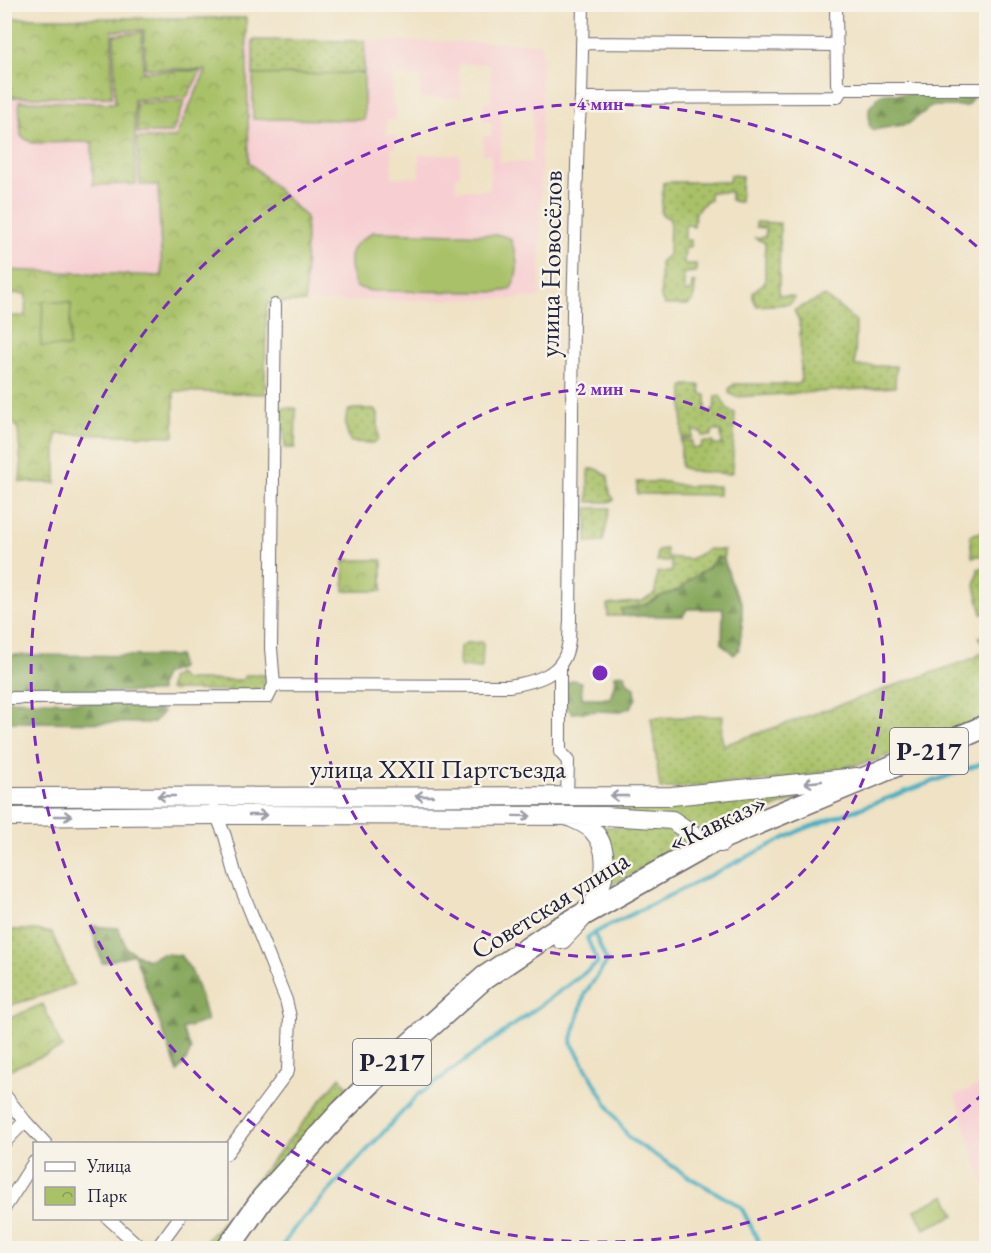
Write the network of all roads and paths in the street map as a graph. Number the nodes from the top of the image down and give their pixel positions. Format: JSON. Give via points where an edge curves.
{"nodes":[{"id":1,"x":583,"y":4,"type":"edge"},
{"id":2,"x":836,"y":4,"type":"edge"},
{"id":3,"x":582,"y":43,"type":"junction"},
{"id":4,"x":837,"y":45,"type":"junction"},
{"id":5,"x":842,"y":88,"type":"junction"},
{"id":6,"x":987,"y":89,"type":"edge"},
{"id":7,"x":581,"y":98,"type":"junction"},
{"id":8,"x":275,"y":305,"type":"dead end"},
{"id":9,"x":560,"y":666,"type":"junction"},
{"id":10,"x":274,"y":686,"type":"junction"},
{"id":11,"x":4,"y":698,"type":"edge"},
{"id":12,"x":987,"y":726,"type":"edge"},
{"id":13,"x":987,"y":739,"type":"edge"},
{"id":14,"x":871,"y":776,"type":"junction"},
{"id":15,"x":209,"y":796,"type":"junction"},
{"id":16,"x":567,"y":796,"type":"junction"},
{"id":17,"x":4,"y":797,"type":"edge"},
{"id":18,"x":216,"y":815,"type":"junction"},
{"id":19,"x":4,"y":817,"type":"edge"},
{"id":20,"x":567,"y":817,"type":"junction"},
{"id":21,"x":712,"y":842,"type":"junction"},
{"id":22,"x":735,"y":844,"type":"junction"},
{"id":23,"x":588,"y":911,"type":"junction"},
{"id":24,"x":561,"y":940,"type":"junction"},
{"id":25,"x":4,"y":1095,"type":"edge"},
{"id":26,"x":25,"y":1121,"type":"junction"},
{"id":27,"x":45,"y":1142,"type":"edge"},
{"id":28,"x":4,"y":1143,"type":"edge"},
{"id":29,"x":228,"y":1151,"type":"edge"},
{"id":30,"x":33,"y":1164,"type":"edge"},
{"id":31,"x":4,"y":1209,"type":"edge"},
{"id":32,"x":110,"y":1220,"type":"edge"},
{"id":33,"x":178,"y":1220,"type":"edge"},
{"id":34,"x":141,"y":1248,"type":"edge"},
{"id":35,"x":157,"y":1248,"type":"edge"},
{"id":36,"x":228,"y":1248,"type":"edge"},
{"id":37,"x":240,"y":1248,"type":"edge"}],
"edges":[{"from":1,"to":3,"type":"street","name":"улица Новосёлов"},
{"from":2,"to":4,"type":"street"},
{"from":3,"to":4,"type":"street"},
{"from":3,"to":7,"type":"street","name":"улица Новосёлов"},
{"from":4,"to":5,"type":"street","via":[[837,84]]},
{"from":5,"to":6,"type":"street"},
{"from":5,"to":7,"type":"street","via":[[837,97]]},
{"from":7,"to":9,"type":"street","name":"улица Новосёлов","via":[[573,313],[570,621],[566,655]]},
{"from":8,"to":10,"type":"street"},
{"from":9,"to":10,"type":"street","via":[[533,682],[509,686]]},
{"from":9,"to":16,"type":"street","name":"улица Новосёлов","via":[[560,752],[568,761]]},
{"from":10,"to":11,"type":"street","via":[[268,697]]},
{"from":12,"to":14,"type":"highway","name":"Советская улица","number":"Р-217"},
{"from":13,"to":22,"type":"highway","name":"«Кавказ»","number":"Р-217"},
{"from":14,"to":16,"type":"main road","name":"улица XXII Партсъезда","one_way":true,"via":[[672,796]]},
{"from":14,"to":21,"type":"highway","name":"Советская улица","number":"Р-217"},
{"from":16,"to":15,"type":"main road","name":"улица XXII Партсъезда","one_way":true},
{"from":15,"to":17,"type":"main road","name":"улица XXII Партсъезда","one_way":true},
{"from":15,"to":18,"type":"street"},
{"from":16,"to":20,"type":"main road"},
{"from":19,"to":18,"type":"main road","one_way":true},
{"from":18,"to":20,"type":"main road","one_way":true},
{"from":18,"to":29,"type":"street","via":[[290,1017],[288,1071]]},
{"from":20,"to":21,"type":"main road","via":[[672,820],[701,840]]},
{"from":20,"to":23,"type":"main road","via":[[584,823],[594,832],[604,851],[604,873]]},
{"from":21,"to":22,"type":"main road"},
{"from":21,"to":23,"type":"highway","name":"Советская улица","number":"Р-217"},
{"from":22,"to":24,"type":"highway","name":"«Кавказ»","number":"Р-217","via":[[708,854]]},
{"from":23,"to":24,"type":"main road"},
{"from":23,"to":36,"type":"highway","name":"Советская улица","number":"Р-217","via":[[484,978],[408,1046],[342,1111],[271,1190]]},
{"from":24,"to":37,"type":"highway","name":"«Кавказ»","number":"Р-217","via":[[504,980],[400,1070],[314,1156]]},
{"from":25,"to":26,"type":"street"},
{"from":26,"to":27,"type":"street"},
{"from":26,"to":28,"type":"street"},
{"from":30,"to":31,"type":"street"},
{"from":32,"to":34,"type":"street"},
{"from":33,"to":35,"type":"street"}]}
